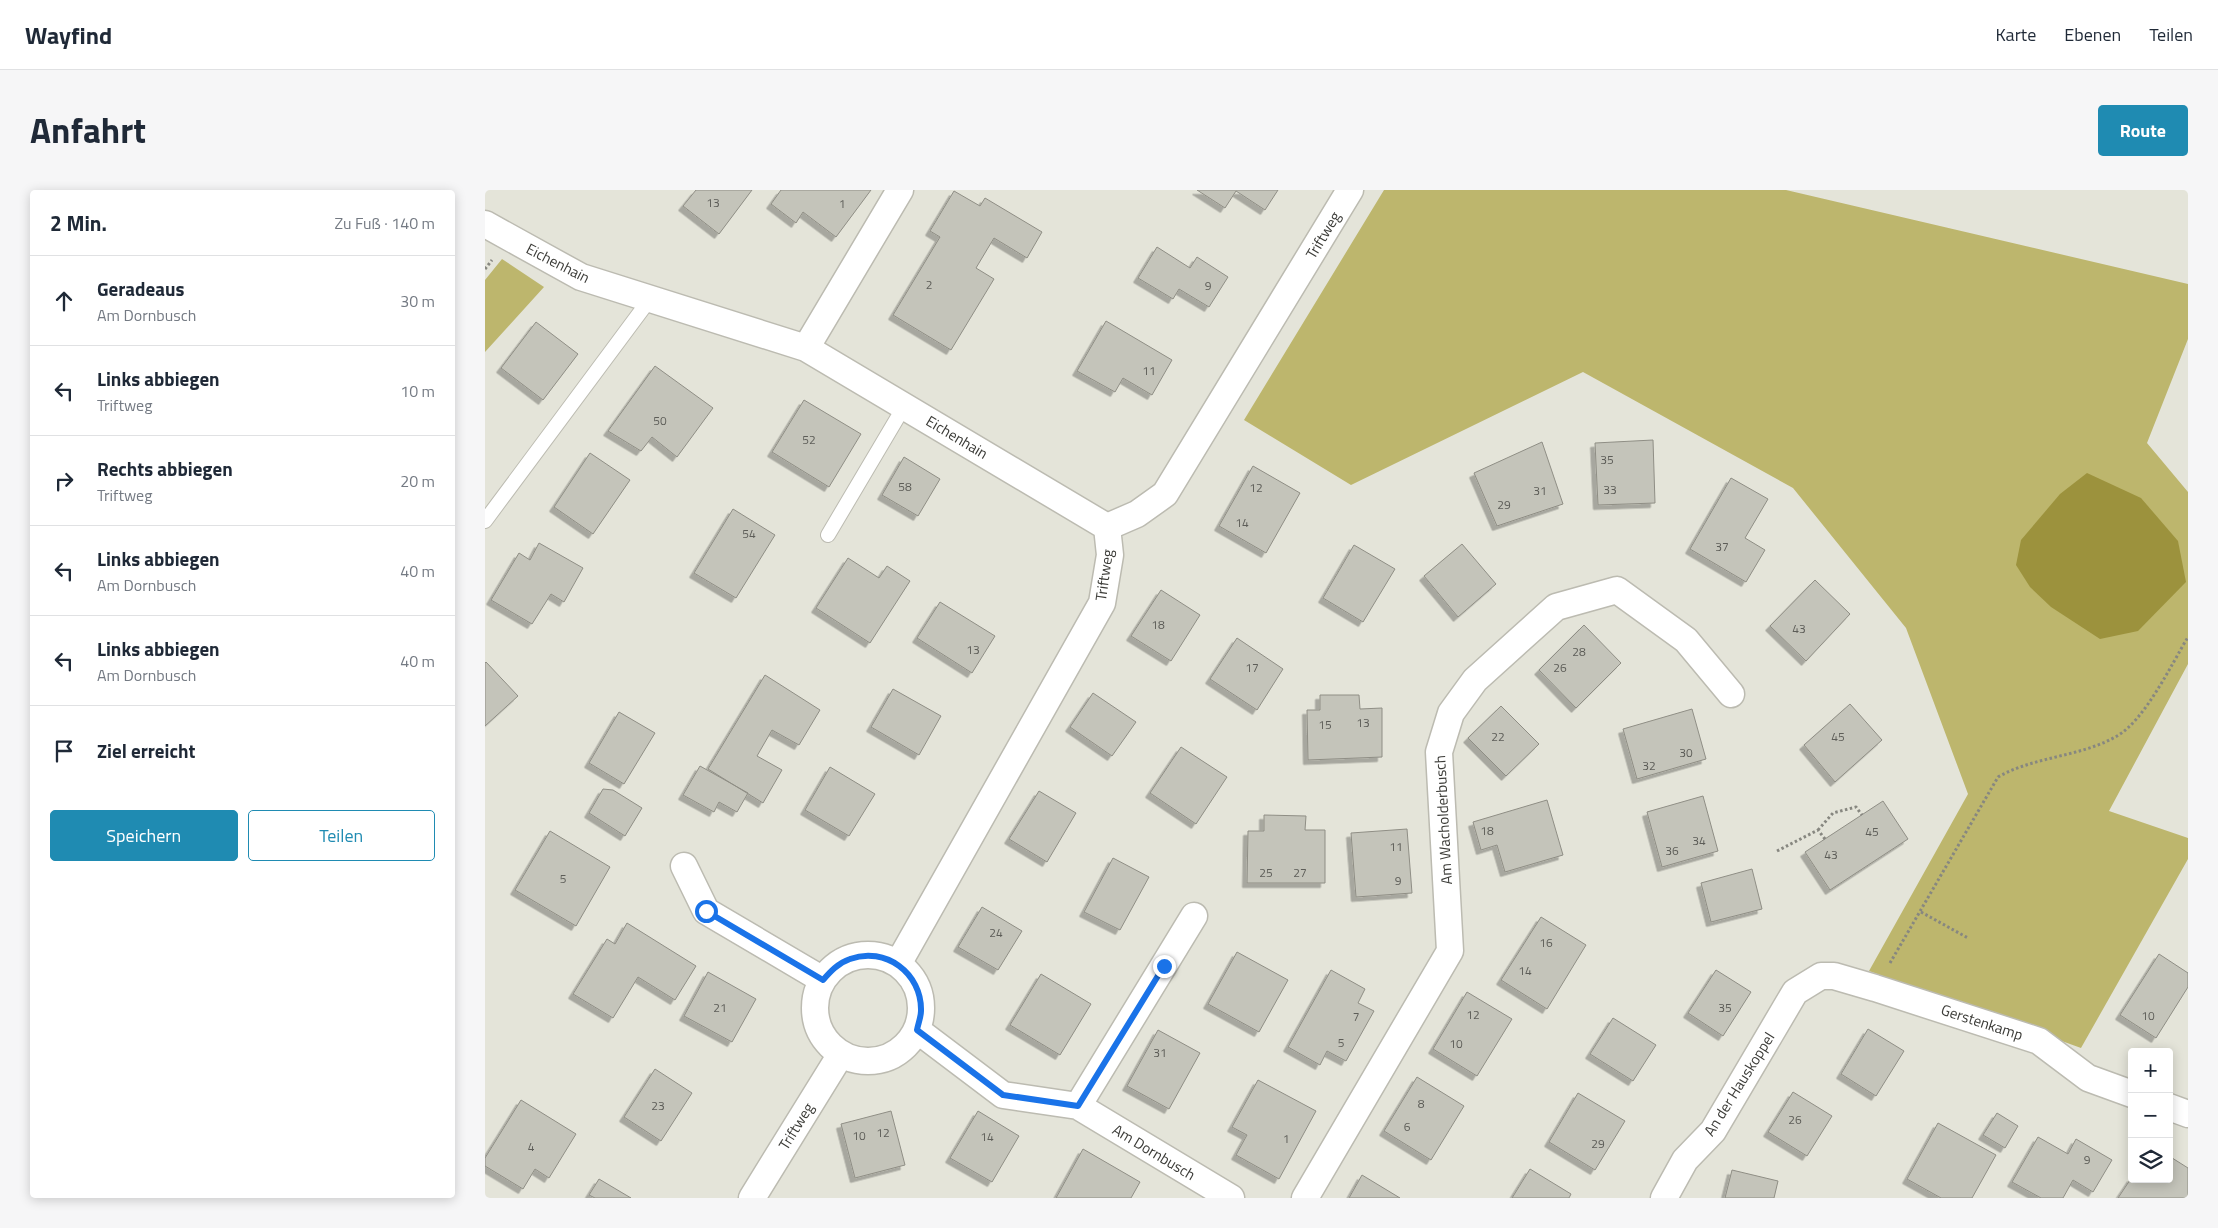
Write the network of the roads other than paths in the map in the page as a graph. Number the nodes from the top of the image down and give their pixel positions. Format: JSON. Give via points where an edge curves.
{"nodes":[{"id":1,"x":900,"y":190,"type":"edge"},
{"id":2,"x":1350,"y":190,"type":"edge"},
{"id":3,"x":485,"y":224,"type":"edge"},
{"id":4,"x":650,"y":299,"type":"junction"},
{"id":5,"x":806,"y":348,"type":"junction"},
{"id":6,"x":905,"y":405,"type":"junction"},
{"id":7,"x":485,"y":521,"type":"edge"},
{"id":8,"x":1107,"y":527,"type":"junction"},
{"id":9,"x":828,"y":534,"type":"dead end"},
{"id":10,"x":1731,"y":694,"type":"dead end"},
{"id":11,"x":684,"y":866,"type":"dead end"},
{"id":12,"x":1194,"y":916,"type":"dead end"},
{"id":13,"x":898,"y":964,"type":"junction"},
{"id":14,"x":1821,"y":976,"type":"joint"},
{"id":15,"x":823,"y":980,"type":"junction"},
{"id":16,"x":917,"y":1030,"type":"junction"},
{"id":17,"x":841,"y":1054,"type":"junction"},
{"id":18,"x":2129,"y":1093,"type":"edge"},
{"id":19,"x":1078,"y":1106,"type":"junction"},
{"id":20,"x":2173,"y":1108,"type":"edge"},
{"id":21,"x":2188,"y":1114,"type":"edge"},
{"id":22,"x":752,"y":1198,"type":"edge"},
{"id":23,"x":1231,"y":1198,"type":"edge"},
{"id":24,"x":1305,"y":1198,"type":"edge"},
{"id":25,"x":1663,"y":1198,"type":"edge"}],
"edges":[{"from":1,"to":5,"type":"street"},
{"from":2,"to":8,"type":"street","name":"Triftweg","via":[[1165,494],[1137,514]]},
{"from":3,"to":4,"type":"street","name":"Eichenhain","via":[[581,277]]},
{"from":4,"to":5,"type":"street","name":"Eichenhain"},
{"from":4,"to":7,"type":"lane"},
{"from":5,"to":6,"type":"street","name":"Eichenhain"},
{"from":6,"to":8,"type":"street","name":"Eichenhain"},
{"from":6,"to":9,"type":"lane"},
{"from":8,"to":13,"type":"street","name":"Triftweg","via":[[1110,555],[1102,602]]},
{"from":10,"to":24,"type":"street","name":"Am Wacholderbusch","via":[[1686,640],[1617,590],[1557,607],[1475,680],[1451,712],[1439,752],[1449,951]]},
{"from":11,"to":15,"type":"street","via":[[706,911]]},
{"from":12,"to":19,"type":"street"},
{"from":13,"to":15,"type":"street","via":[[882,957],[865,955],[841,963]]},
{"from":13,"to":16,"type":"street","via":[[911,977],[919,993],[921,1012]]},
{"from":14,"to":18,"type":"street","name":"Gerstenkamp","via":[[1834,976],[1875,988],[2039,1041],[2088,1078]]},
{"from":14,"to":25,"type":"street","name":"An der Hauskoppel","via":[[1795,992],[1713,1131],[1685,1160]]},
{"from":15,"to":17,"type":"street","via":[[816,996],[815,1013],[819,1029]]},
{"from":16,"to":17,"type":"street","via":[[898,1053],[884,1059],[862,1061]]},
{"from":16,"to":19,"type":"street","name":"Am Dornbusch","via":[[1003,1095]]},
{"from":17,"to":22,"type":"street","name":"Triftweg"},
{"from":19,"to":23,"type":"street","name":"Am Dornbusch"},
{"from":20,"to":21,"type":"street"}]}
